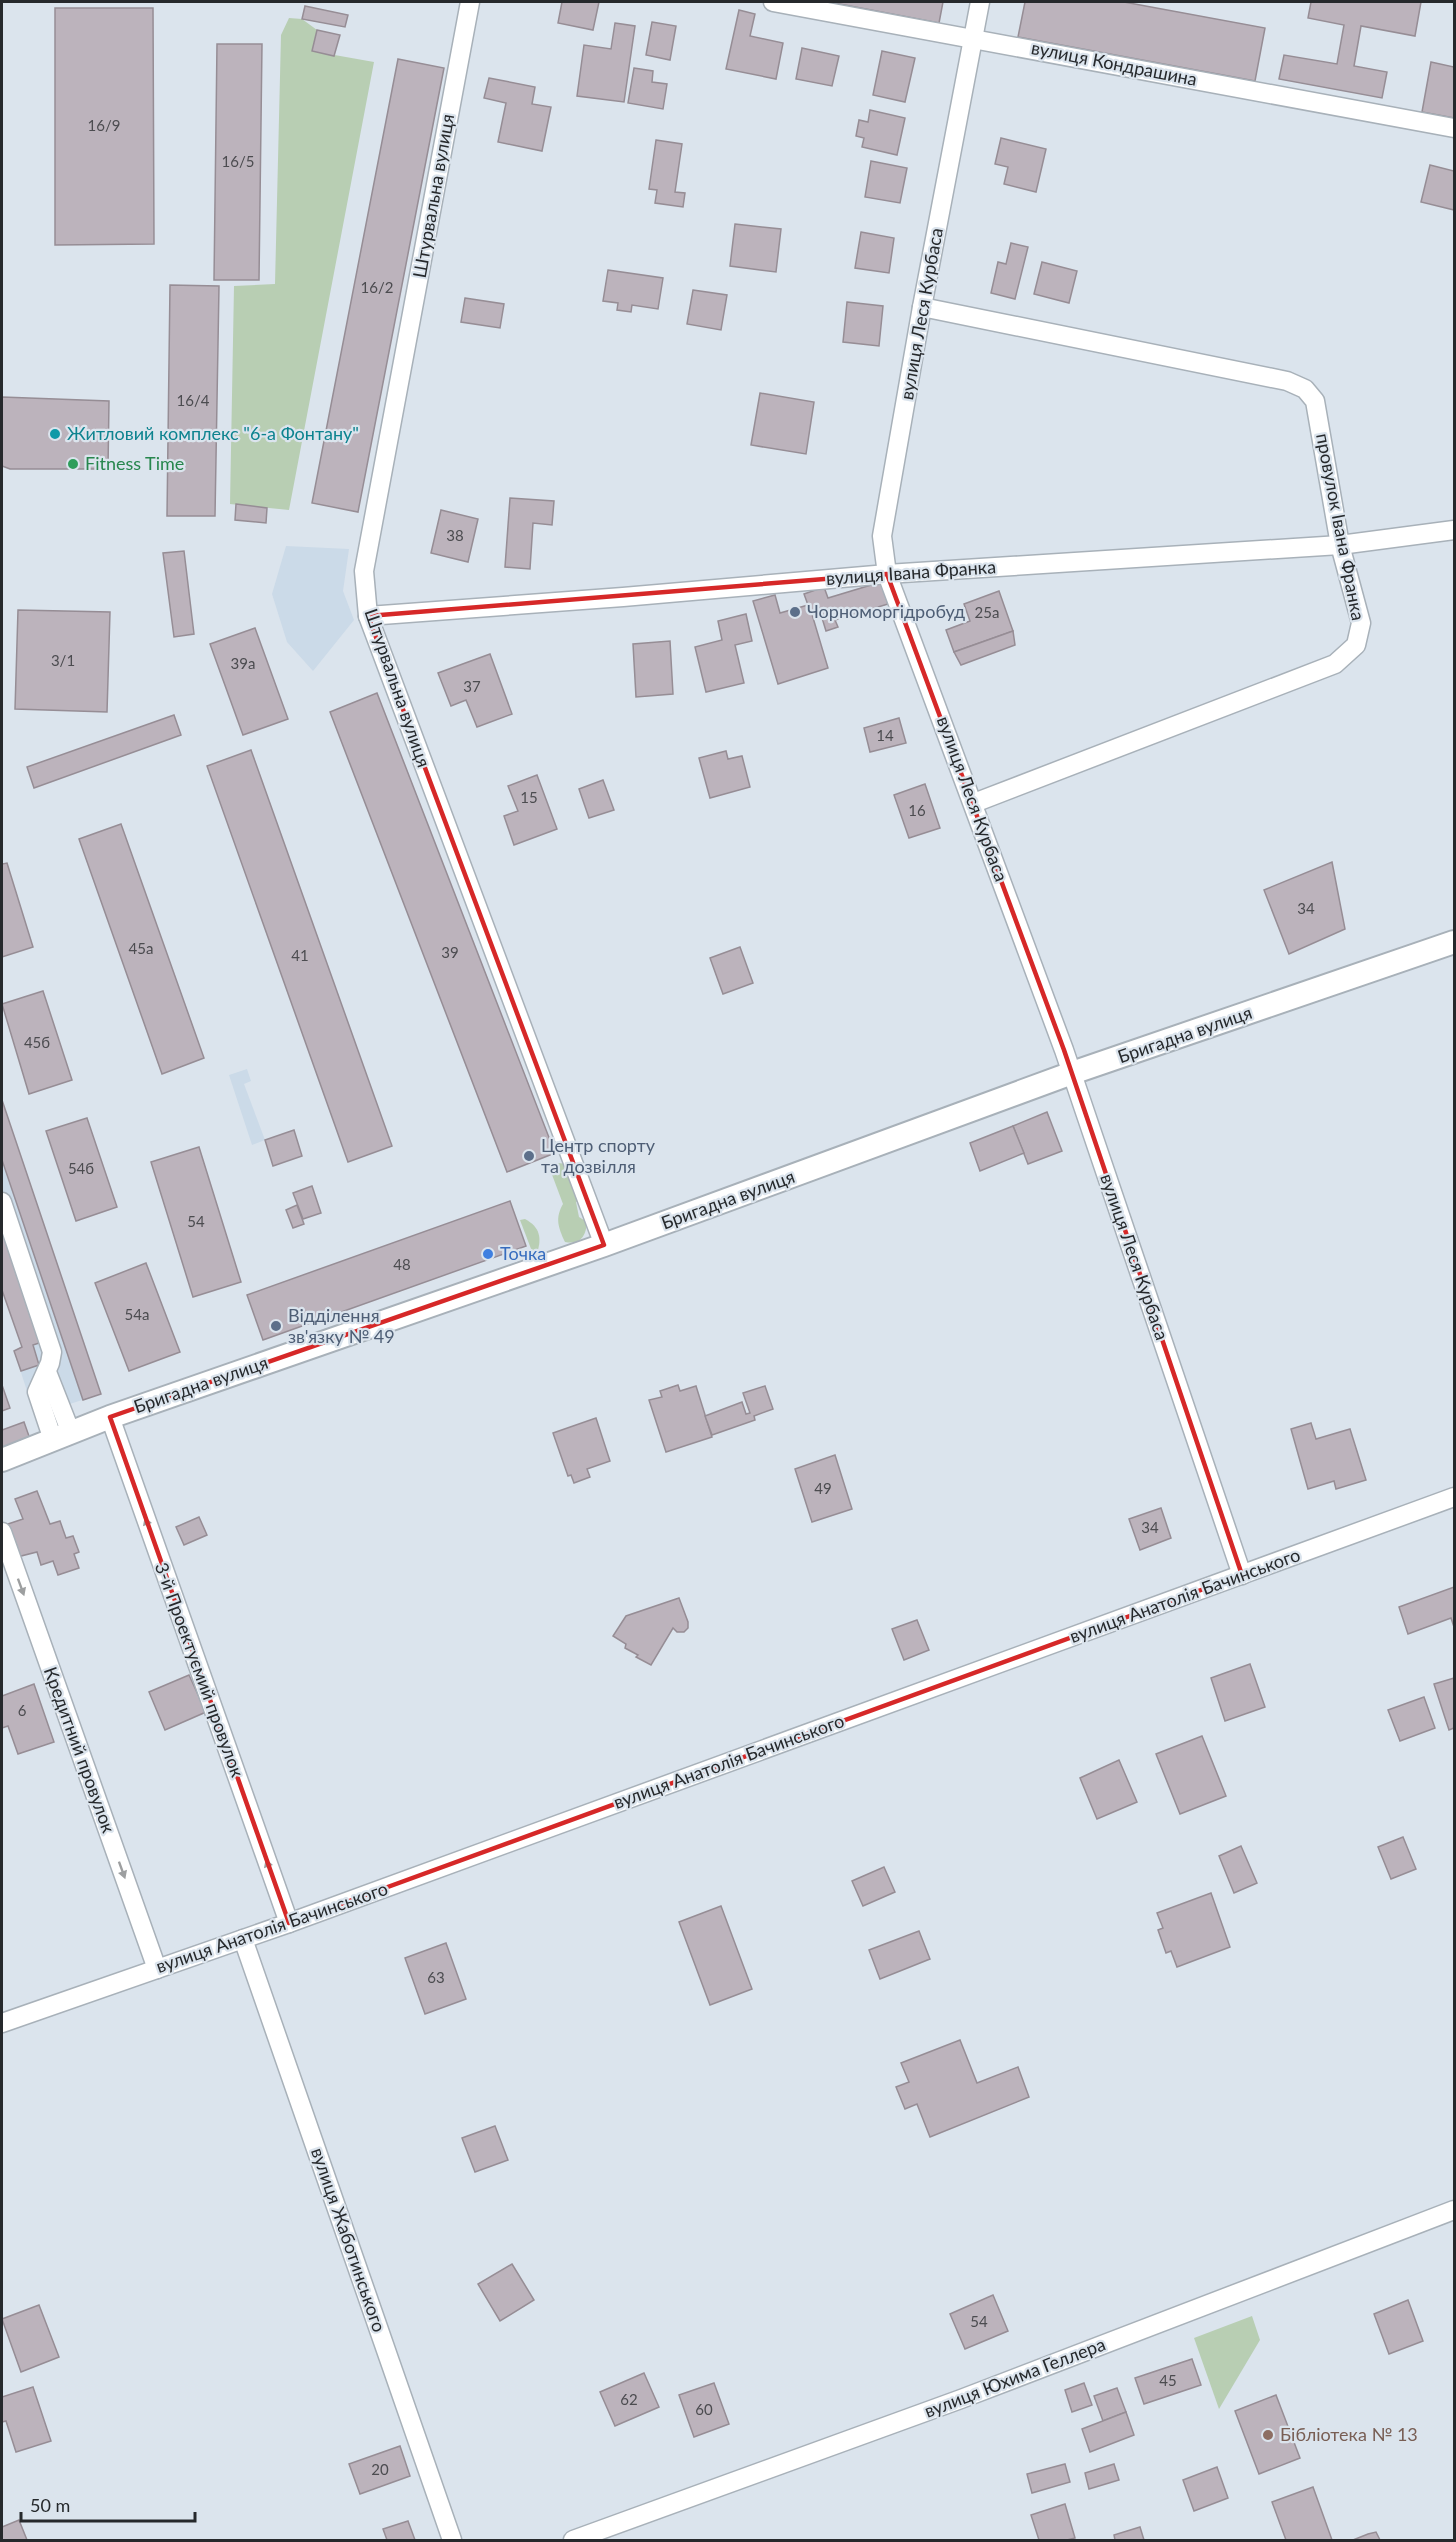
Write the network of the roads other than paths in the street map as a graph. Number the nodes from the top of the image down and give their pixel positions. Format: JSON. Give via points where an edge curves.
{"nodes":[{"id":1,"x":470,"y":2,"type":"edge"},
{"id":2,"x":773,"y":2,"type":"edge"},
{"id":3,"x":980,"y":2,"type":"edge"},
{"id":4,"x":974,"y":38,"type":"junction"},
{"id":5,"x":1455,"y":128,"type":"edge"},
{"id":6,"x":922,"y":307,"type":"junction"},
{"id":7,"x":1455,"y":530,"type":"edge"},
{"id":8,"x":1340,"y":545,"type":"junction"},
{"id":9,"x":887,"y":574,"type":"junction"},
{"id":10,"x":368,"y":616,"type":"junction"},
{"id":11,"x":974,"y":803,"type":"junction"},
{"id":12,"x":1455,"y":942,"type":"edge"},
{"id":13,"x":1072,"y":1073,"type":"junction"},
{"id":14,"x":2,"y":1202,"type":"edge"},
{"id":15,"x":604,"y":1245,"type":"junction"},
{"id":16,"x":110,"y":1417,"type":"junction"},
{"id":17,"x":62,"y":1436,"type":"junction"},
{"id":18,"x":2,"y":1460,"type":"edge"},
{"id":19,"x":1455,"y":1497,"type":"edge"},
{"id":20,"x":2,"y":1532,"type":"edge"},
{"id":21,"x":1242,"y":1575,"type":"junction"},
{"id":22,"x":289,"y":1923,"type":"junction"},
{"id":23,"x":243,"y":1939,"type":"junction"},
{"id":24,"x":157,"y":1969,"type":"junction"},
{"id":25,"x":2,"y":2024,"type":"edge"},
{"id":26,"x":1455,"y":2210,"type":"edge"},
{"id":27,"x":452,"y":2541,"type":"edge"},
{"id":28,"x":573,"y":2541,"type":"edge"}],
"edges":[{"from":1,"to":10,"type":"street","name":"Штурвальна вулиця","via":[[364,571]]},
{"from":2,"to":4,"type":"street","name":"вулиця Кондрашина"},
{"from":3,"to":4,"type":"street","name":"вулиця Леся Курбаса"},
{"from":4,"to":5,"type":"street","name":"вулиця Кондрашина"},
{"from":4,"to":6,"type":"street","name":"вулиця Леся Курбаса"},
{"from":6,"to":8,"type":"street","name":"провулок Івана Франка","via":[[1287,381],[1305,389],[1315,401]]},
{"from":6,"to":9,"type":"street","name":"вулиця Леся Курбаса","via":[[882,536]]},
{"from":7,"to":8,"type":"street","name":"вулиця Івана Франка"},
{"from":8,"to":9,"type":"street","name":"вулиця Івана Франка"},
{"from":8,"to":11,"type":"street","name":"провулок Івана Франка","via":[[1361,623],[1356,645],[1335,664]]},
{"from":9,"to":10,"type":"street","name":"вулиця Івана Франка"},
{"from":9,"to":11,"type":"street","name":"вулиця Леся Курбаса"},
{"from":10,"to":15,"type":"street","name":"Штурвальна вулиця"},
{"from":11,"to":13,"type":"street","name":"вулиця Леся Курбаса"},
{"from":12,"to":13,"type":"street","name":"Бригадна вулиця"},
{"from":13,"to":15,"type":"street","name":"Бригадна вулиця"},
{"from":13,"to":21,"type":"street","name":"вулиця Леся Курбаса"},
{"from":14,"to":17,"type":"street","via":[[52,1352],[37,1392]]},
{"from":15,"to":16,"type":"street","name":"Бригадна вулиця"},
{"from":16,"to":17,"type":"street","name":"Бригадна вулиця"},
{"from":22,"to":16,"type":"street","name":"3-й Проектуємий провулок","one_way":true},
{"from":17,"to":18,"type":"street","name":"Бригадна вулиця"},
{"from":19,"to":21,"type":"street","name":"вулиця Анатолія Бачинського"},
{"from":20,"to":24,"type":"street","name":"Кредитний провулок","one_way":true},
{"from":21,"to":22,"type":"street","name":"вулиця Анатолія Бачинського"},
{"from":22,"to":23,"type":"street","name":"вулиця Анатолія Бачинського"},
{"from":23,"to":24,"type":"street","name":"вулиця Анатолія Бачинського"},
{"from":23,"to":27,"type":"street","name":"вулиця Жаботинського"},
{"from":24,"to":25,"type":"street","name":"вулиця Анатолія Бачинського"},
{"from":26,"to":28,"type":"street","name":"вулиця Юхима Геллера","via":[[961,2399]]}]}
